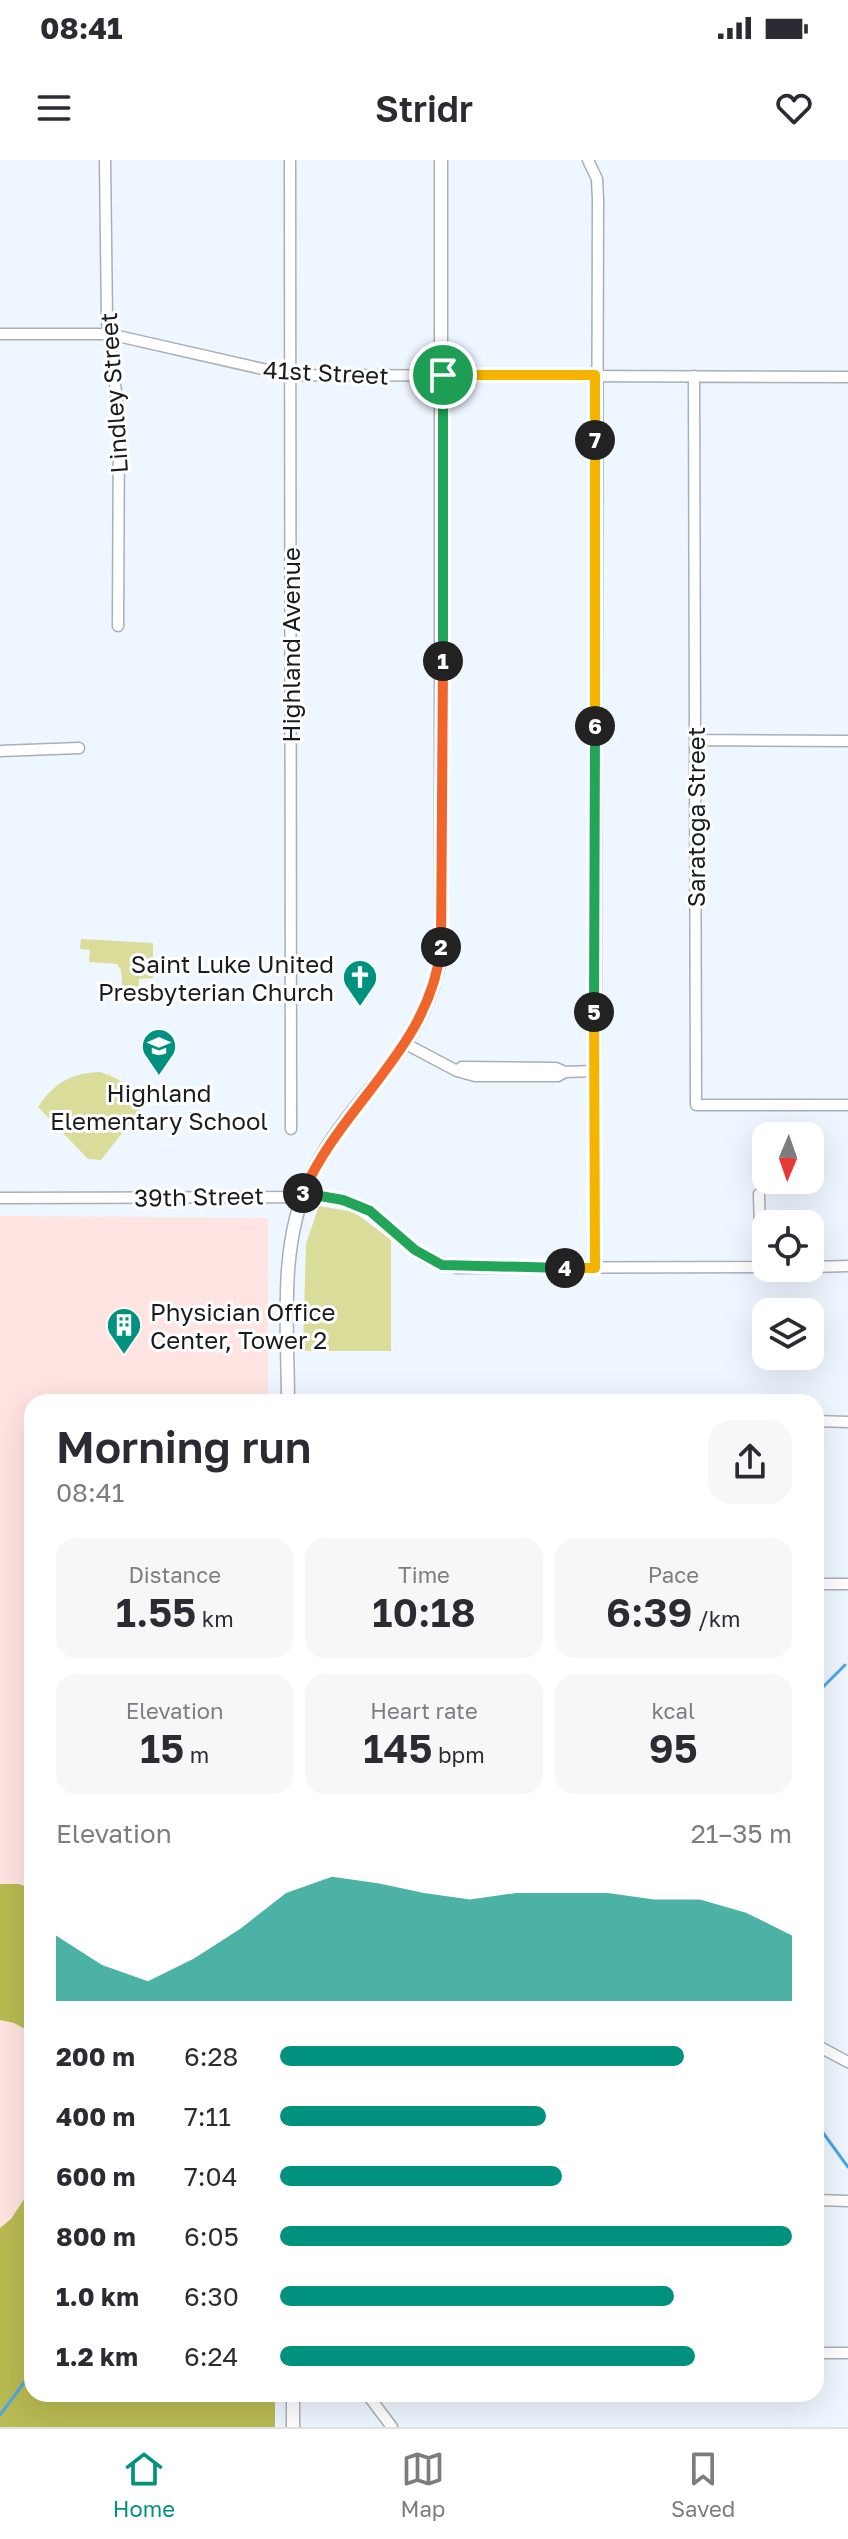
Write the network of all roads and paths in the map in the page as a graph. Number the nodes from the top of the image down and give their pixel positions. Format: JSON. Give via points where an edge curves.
{"nodes":[{"id":1,"x":105,"y":160,"type":"edge"},
{"id":2,"x":290,"y":160,"type":"edge"},
{"id":3,"x":441,"y":160,"type":"edge"},
{"id":4,"x":591,"y":162,"type":"edge"},
{"id":5,"x":0,"y":334,"type":"edge"},
{"id":6,"x":109,"y":334,"type":"junction"},
{"id":7,"x":289,"y":375,"type":"junction"},
{"id":8,"x":443,"y":375,"type":"junction"},
{"id":9,"x":595,"y":375,"type":"junction"},
{"id":10,"x":694,"y":376,"type":"junction"},
{"id":11,"x":848,"y":377,"type":"edge"},
{"id":12,"x":118,"y":626,"type":"dead end"},
{"id":13,"x":695,"y":740,"type":"junction"},
{"id":14,"x":848,"y":741,"type":"edge"},
{"id":15,"x":79,"y":748,"type":"dead end"},
{"id":16,"x":0,"y":751,"type":"edge"},
{"id":17,"x":406,"y":1044,"type":"junction"},
{"id":18,"x":594,"y":1071,"type":"junction"},
{"id":19,"x":848,"y":1105,"type":"edge"},
{"id":20,"x":291,"y":1129,"type":"dead end"},
{"id":21,"x":759,"y":1194,"type":"dead end"},
{"id":22,"x":303,"y":1195,"type":"junction"},
{"id":23,"x":0,"y":1198,"type":"edge"},
{"id":24,"x":760,"y":1210,"type":"edge"},
{"id":25,"x":848,"y":1266,"type":"edge"},
{"id":26,"x":752,"y":1267,"type":"edge"},
{"id":27,"x":824,"y":1267,"type":"edge"},
{"id":28,"x":595,"y":1268,"type":"junction"},
{"id":29,"x":288,"y":1394,"type":"edge"},
{"id":30,"x":824,"y":1421,"type":"edge"},
{"id":31,"x":848,"y":1422,"type":"edge"},
{"id":32,"x":824,"y":1584,"type":"edge"},
{"id":33,"x":848,"y":1584,"type":"edge"},
{"id":34,"x":824,"y":2049,"type":"edge"},
{"id":35,"x":848,"y":2062,"type":"edge"},
{"id":36,"x":824,"y":2200,"type":"edge"},
{"id":37,"x":848,"y":2201,"type":"edge"},
{"id":38,"x":824,"y":2353,"type":"edge"},
{"id":39,"x":848,"y":2353,"type":"edge"},
{"id":40,"x":293,"y":2402,"type":"edge"},
{"id":41,"x":373,"y":2402,"type":"edge"},
{"id":42,"x":293,"y":2427,"type":"edge"},
{"id":43,"x":392,"y":2427,"type":"edge"}],
"edges":[{"from":1,"to":6,"type":"street","name":"Lindley Street"},
{"from":2,"to":7,"type":"street","name":"Highland Avenue"},
{"from":3,"to":8,"type":"main road"},
{"from":4,"to":9,"type":"street","via":[[598,200]]},
{"from":5,"to":6,"type":"street","name":"41st Street"},
{"from":6,"to":7,"type":"street","name":"41st Street"},
{"from":6,"to":12,"type":"street","name":"Lindley Street","via":[[119,415]]},
{"from":7,"to":8,"type":"street","name":"41st Street"},
{"from":7,"to":20,"type":"street","name":"Highland Avenue"},
{"from":8,"to":9,"type":"street","name":"41st Street"},
{"from":8,"to":17,"type":"main road","via":[[442,937],[432,989]]},
{"from":9,"to":10,"type":"street","name":"41st Street"},
{"from":9,"to":18,"type":"street"},
{"from":10,"to":11,"type":"street","name":"41st Street"},
{"from":10,"to":13,"type":"street","name":"Saratoga Street"},
{"from":13,"to":14,"type":"street"},
{"from":13,"to":19,"type":"street","name":"Saratoga Street","via":[[696,1105]]},
{"from":15,"to":16,"type":"street"},
{"from":17,"to":18,"type":"street","via":[[457,1071],[506,1077]]},
{"from":17,"to":22,"type":"main road","via":[[332,1140]]},
{"from":18,"to":28,"type":"street"},
{"from":21,"to":24,"type":"street","name":"39th Street"},
{"from":22,"to":23,"type":"street","name":"39th Street"},
{"from":22,"to":28,"type":"street","name":"39th Street","via":[[330,1197],[370,1211],[415,1250],[442,1265]]},
{"from":22,"to":29,"type":"main road","via":[[288,1269]]},
{"from":25,"to":27,"type":"street"},
{"from":26,"to":28,"type":"street","name":"39th Street"},
{"from":30,"to":31,"type":"street"},
{"from":32,"to":33,"type":"street"},
{"from":34,"to":35,"type":"street"},
{"from":36,"to":37,"type":"street"},
{"from":38,"to":39,"type":"street"},
{"from":40,"to":42,"type":"main road"},
{"from":41,"to":43,"type":"street"}]}
